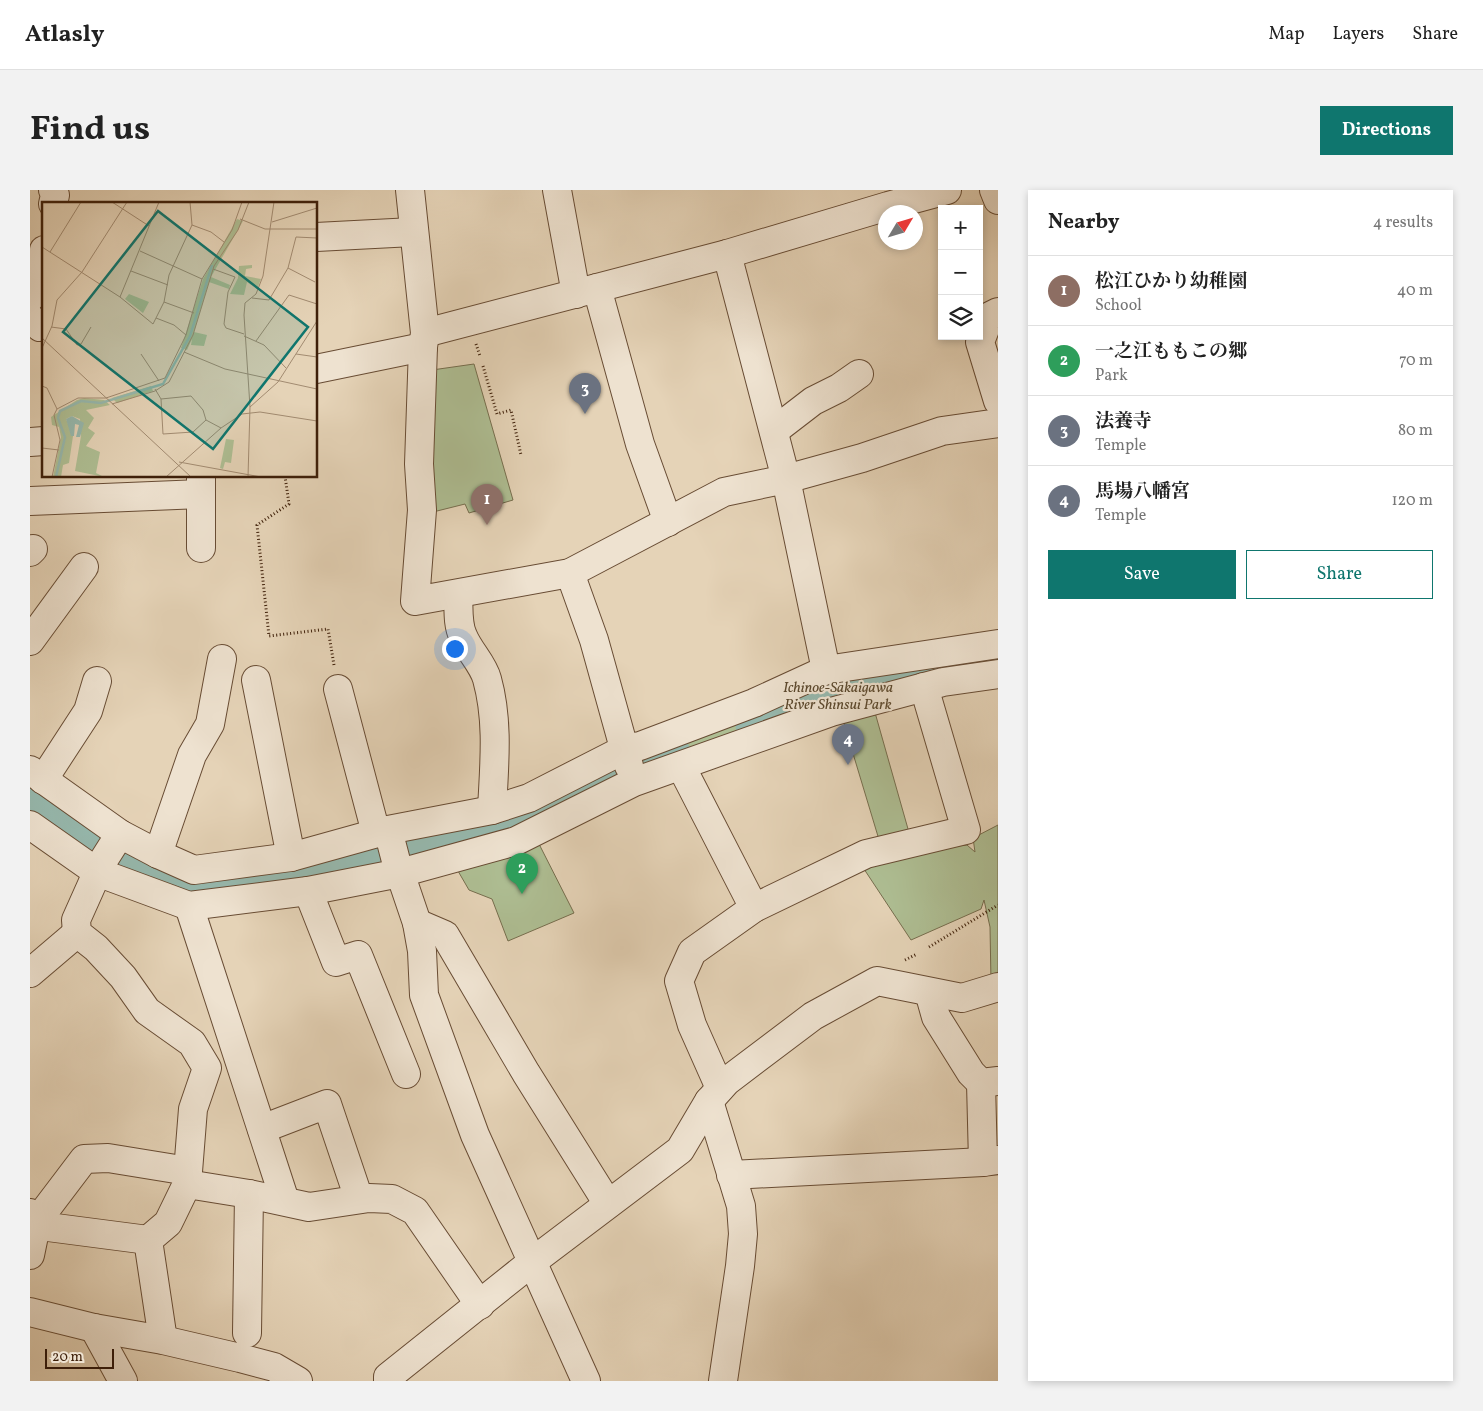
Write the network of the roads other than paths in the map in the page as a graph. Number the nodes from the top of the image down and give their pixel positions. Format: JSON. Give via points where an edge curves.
{"nodes":[{"id":1,"x":410,"y":190,"type":"edge"},
{"id":2,"x":557,"y":190,"type":"edge"},
{"id":3,"x":947,"y":190,"type":"edge"},
{"id":4,"x":994,"y":190,"type":"edge"},
{"id":5,"x":887,"y":198,"type":"edge"},
{"id":6,"x":998,"y":200,"type":"edge"},
{"id":7,"x":413,"y":232,"type":"junction"},
{"id":8,"x":318,"y":237,"type":"edge"},
{"id":9,"x":728,"y":254,"type":"junction"},
{"id":10,"x":42,"y":260,"type":"edge"},
{"id":11,"x":587,"y":291,"type":"junction"},
{"id":12,"x":30,"y":298,"type":"edge"},
{"id":13,"x":998,"y":312,"type":"edge"},
{"id":14,"x":30,"y":318,"type":"edge"},
{"id":15,"x":42,"y":326,"type":"edge"},
{"id":16,"x":424,"y":340,"type":"junction"},
{"id":17,"x":318,"y":368,"type":"edge"},
{"id":18,"x":859,"y":374,"type":"dead end"},
{"id":19,"x":998,"y":401,"type":"edge"},
{"id":20,"x":998,"y":424,"type":"edge"},
{"id":21,"x":774,"y":431,"type":"junction"},
{"id":22,"x":786,"y":479,"type":"junction"},
{"id":23,"x":201,"y":485,"type":"edge"},
{"id":24,"x":30,"y":501,"type":"edge"},
{"id":25,"x":668,"y":522,"type":"junction"},
{"id":26,"x":201,"y":548,"type":"dead end"},
{"id":27,"x":84,"y":567,"type":"dead end"},
{"id":28,"x":570,"y":573,"type":"junction"},
{"id":29,"x":458,"y":594,"type":"junction"},
{"id":30,"x":30,"y":641,"type":"edge"},
{"id":31,"x":998,"y":644,"type":"edge"},
{"id":32,"x":222,"y":659,"type":"dead end"},
{"id":33,"x":826,"y":670,"type":"junction"},
{"id":34,"x":998,"y":674,"type":"edge"},
{"id":35,"x":256,"y":680,"type":"dead end"},
{"id":36,"x":97,"y":681,"type":"dead end"},
{"id":37,"x":924,"y":687,"type":"junction"},
{"id":38,"x":338,"y":689,"type":"road end"},
{"id":39,"x":681,"y":766,"type":"junction"},
{"id":40,"x":630,"y":768,"type":"junction"},
{"id":41,"x":37,"y":775,"type":"edge"},
{"id":42,"x":492,"y":810,"type":"junction"},
{"id":43,"x":30,"y":825,"type":"edge"},
{"id":44,"x":390,"y":847,"type":"junction"},
{"id":45,"x":108,"y":854,"type":"junction"},
{"id":46,"x":158,"y":854,"type":"junction"},
{"id":47,"x":291,"y":857,"type":"junction"},
{"id":48,"x":308,"y":891,"type":"junction"},
{"id":49,"x":189,"y":906,"type":"junction"},
{"id":50,"x":754,"y":908,"type":"junction"},
{"id":51,"x":417,"y":923,"type":"junction"},
{"id":52,"x":77,"y":933,"type":"junction"},
{"id":53,"x":30,"y":973,"type":"edge"},
{"id":54,"x":998,"y":987,"type":"edge"},
{"id":55,"x":929,"y":992,"type":"junction"},
{"id":56,"x":406,"y":1074,"type":"dead end"},
{"id":57,"x":989,"y":1082,"type":"edge"},
{"id":58,"x":715,"y":1095,"type":"junction"},
{"id":59,"x":262,"y":1129,"type":"junction"},
{"id":60,"x":991,"y":1161,"type":"edge"},
{"id":61,"x":731,"y":1175,"type":"junction"},
{"id":62,"x":187,"y":1177,"type":"junction"},
{"id":63,"x":249,"y":1194,"type":"junction"},
{"id":64,"x":359,"y":1200,"type":"junction"},
{"id":65,"x":285,"y":1201,"type":"junction"},
{"id":66,"x":608,"y":1204,"type":"junction"},
{"id":67,"x":33,"y":1217,"type":"edge"},
{"id":68,"x":148,"y":1240,"type":"junction"},
{"id":69,"x":30,"y":1255,"type":"edge"},
{"id":70,"x":532,"y":1262,"type":"junction"},
{"id":71,"x":480,"y":1305,"type":"junction"},
{"id":72,"x":30,"y":1312,"type":"edge"},
{"id":73,"x":94,"y":1328,"type":"junction"},
{"id":74,"x":247,"y":1333,"type":"dead end"},
{"id":75,"x":163,"y":1340,"type":"junction"},
{"id":76,"x":123,"y":1381,"type":"edge"},
{"id":77,"x":298,"y":1381,"type":"edge"},
{"id":78,"x":388,"y":1381,"type":"edge"},
{"id":79,"x":586,"y":1381,"type":"edge"},
{"id":80,"x":723,"y":1381,"type":"edge"}],
"edges":[{"from":1,"to":7,"type":"street"},
{"from":2,"to":11,"type":"street"},
{"from":3,"to":5,"type":"street"},
{"from":4,"to":6,"type":"street"},
{"from":5,"to":9,"type":"street"},
{"from":7,"to":8,"type":"street"},
{"from":7,"to":16,"type":"street"},
{"from":9,"to":11,"type":"street"},
{"from":9,"to":21,"type":"street"},
{"from":10,"to":12,"type":"street","via":[[36,291]]},
{"from":11,"to":16,"type":"street"},
{"from":11,"to":25,"type":"street"},
{"from":13,"to":19,"type":"street","via":[[990,316],[980,342]]},
{"from":14,"to":15,"type":"street"},
{"from":16,"to":17,"type":"street"},
{"from":16,"to":29,"type":"street","via":[[419,464],[422,510],[415,601]]},
{"from":18,"to":21,"type":"street","via":[[813,401]]},
{"from":20,"to":22,"type":"street","via":[[942,431]]},
{"from":21,"to":22,"type":"street"},
{"from":22,"to":25,"type":"street","via":[[724,492]]},
{"from":22,"to":33,"type":"street"},
{"from":23,"to":24,"type":"street"},
{"from":23,"to":26,"type":"street"},
{"from":25,"to":28,"type":"street"},
{"from":27,"to":30,"type":"street"},
{"from":28,"to":29,"type":"street"},
{"from":28,"to":40,"type":"street","via":[[594,640]]},
{"from":29,"to":42,"type":"street","via":[[462,634],[487,677],[493,708],[496,750]]},
{"from":31,"to":33,"type":"street"},
{"from":32,"to":46,"type":"street","via":[[210,724],[192,755]]},
{"from":33,"to":40,"type":"street","via":[[754,703],[640,746]]},
{"from":34,"to":37,"type":"street"},
{"from":35,"to":47,"type":"street"},
{"from":36,"to":41,"type":"street","via":[[88,711]]},
{"from":37,"to":39,"type":"street","via":[[831,712]]},
{"from":37,"to":50,"type":"street","via":[[966,830],[866,854]]},
{"from":38,"to":44,"type":"street"},
{"from":39,"to":40,"type":"street"},
{"from":39,"to":50,"type":"street"},
{"from":40,"to":42,"type":"street"},
{"from":40,"to":44,"type":"street","via":[[516,841]]},
{"from":41,"to":45,"type":"street"},
{"from":42,"to":44,"type":"street"},
{"from":43,"to":45,"type":"street"},
{"from":44,"to":47,"type":"street"},
{"from":44,"to":48,"type":"street"},
{"from":44,"to":51,"type":"street"},
{"from":45,"to":46,"type":"street"},
{"from":45,"to":49,"type":"street"},
{"from":45,"to":52,"type":"street","via":[[76,920]]},
{"from":46,"to":47,"type":"street","via":[[194,870]]},
{"from":48,"to":49,"type":"street"},
{"from":48,"to":56,"type":"street","via":[[336,962],[358,955]]},
{"from":49,"to":59,"type":"street"},
{"from":50,"to":58,"type":"street","via":[[692,952],[679,981]]},
{"from":51,"to":66,"type":"street","via":[[445,935]]},
{"from":51,"to":70,"type":"street","via":[[424,994],[474,1135]]},
{"from":52,"to":53,"type":"street"},
{"from":52,"to":62,"type":"street","via":[[123,977],[147,1010],[192,1044],[207,1068],[193,1110]]},
{"from":54,"to":55,"type":"street","via":[[962,998]]},
{"from":55,"to":57,"type":"street","via":[[936,1016],[971,1073]]},
{"from":55,"to":58,"type":"street","via":[[876,981],[813,1016],[727,1081]]},
{"from":57,"to":60,"type":"street"},
{"from":58,"to":61,"type":"street"},
{"from":58,"to":66,"type":"street","via":[[680,1150]]},
{"from":59,"to":64,"type":"street","via":[[327,1104]]},
{"from":59,"to":65,"type":"street"},
{"from":60,"to":61,"type":"street"},
{"from":61,"to":80,"type":"street","via":[[741,1206],[743,1234]]},
{"from":62,"to":63,"type":"street"},
{"from":62,"to":67,"type":"street","via":[[108,1158],[84,1158]]},
{"from":62,"to":68,"type":"street","via":[[168,1223]]},
{"from":63,"to":65,"type":"street"},
{"from":63,"to":74,"type":"street"},
{"from":64,"to":65,"type":"street","via":[[309,1207]]},
{"from":64,"to":71,"type":"street","via":[[392,1199],[416,1211]]},
{"from":66,"to":70,"type":"street"},
{"from":67,"to":68,"type":"street","via":[[48,1227]]},
{"from":67,"to":69,"type":"street"},
{"from":68,"to":75,"type":"street"},
{"from":70,"to":71,"type":"street"},
{"from":70,"to":79,"type":"street"},
{"from":71,"to":78,"type":"street","via":[[388,1377]]},
{"from":72,"to":73,"type":"street"},
{"from":73,"to":75,"type":"street"},
{"from":73,"to":76,"type":"street"},
{"from":75,"to":77,"type":"street","via":[[274,1367]]}]}
